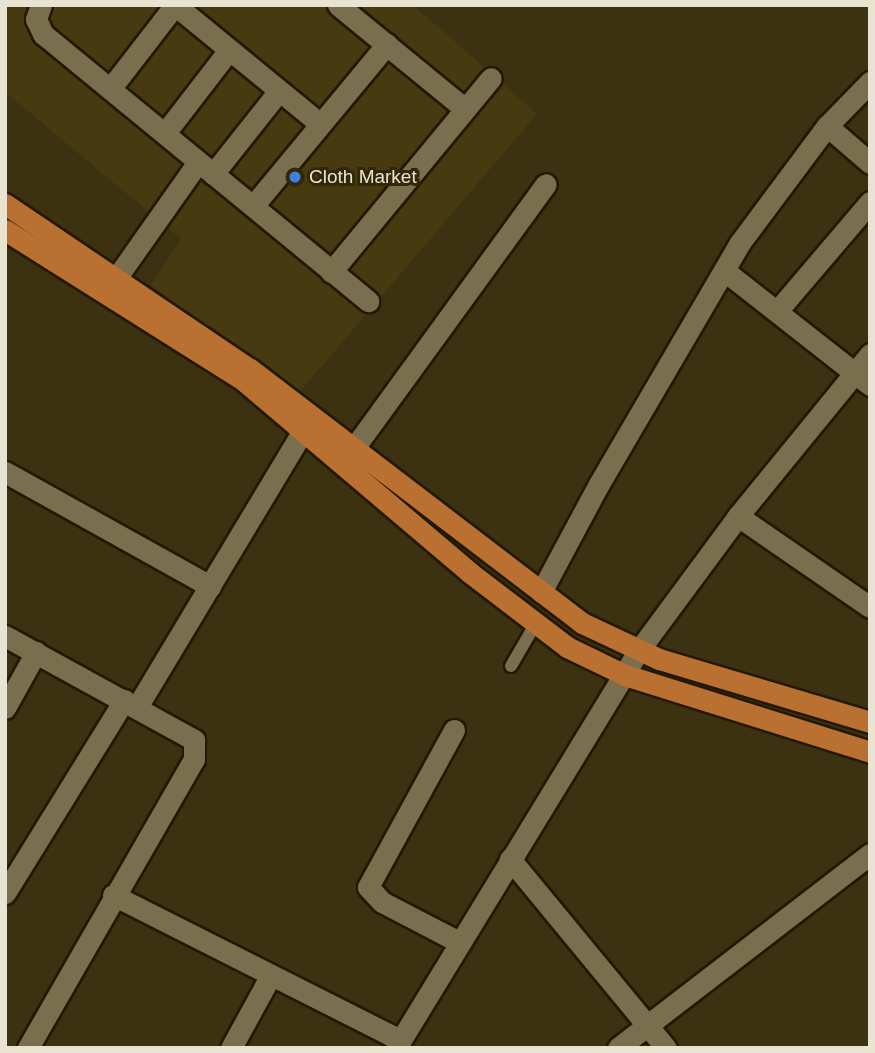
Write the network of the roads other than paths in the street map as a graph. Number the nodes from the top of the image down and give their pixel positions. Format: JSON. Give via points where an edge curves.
{"nodes":[{"id":1,"x":41,"y":5,"type":"edge"},
{"id":2,"x":175,"y":5,"type":"edge"},
{"id":3,"x":338,"y":5,"type":"edge"},
{"id":4,"x":387,"y":44,"type":"junction"},
{"id":5,"x":229,"y":50,"type":"junction"},
{"id":6,"x":491,"y":78,"type":"dead end"},
{"id":7,"x":870,"y":82,"type":"edge"},
{"id":8,"x":110,"y":89,"type":"junction"},
{"id":9,"x":278,"y":92,"type":"junction"},
{"id":10,"x":465,"y":109,"type":"junction"},
{"id":11,"x":319,"y":123,"type":"junction"},
{"id":12,"x":827,"y":126,"type":"junction"},
{"id":13,"x":165,"y":133,"type":"junction"},
{"id":14,"x":870,"y":163,"type":"edge"},
{"id":15,"x":205,"y":168,"type":"junction"},
{"id":16,"x":546,"y":184,"type":"dead end"},
{"id":17,"x":870,"y":202,"type":"edge"},
{"id":18,"x":5,"y":204,"type":"edge"},
{"id":19,"x":253,"y":206,"type":"junction"},
{"id":20,"x":5,"y":230,"type":"edge"},
{"id":21,"x":331,"y":272,"type":"junction"},
{"id":22,"x":726,"y":272,"type":"junction"},
{"id":23,"x":117,"y":277,"type":"junction"},
{"id":24,"x":368,"y":301,"type":"dead end"},
{"id":25,"x":778,"y":310,"type":"junction"},
{"id":26,"x":870,"y":354,"type":"edge"},
{"id":27,"x":862,"y":378,"type":"edge"},
{"id":28,"x":303,"y":431,"type":"junction"},
{"id":29,"x":354,"y":448,"type":"junction"},
{"id":30,"x":5,"y":472,"type":"edge"},
{"id":31,"x":738,"y":516,"type":"junction"},
{"id":32,"x":210,"y":586,"type":"junction"},
{"id":33,"x":541,"y":592,"type":"junction"},
{"id":34,"x":870,"y":607,"type":"edge"},
{"id":35,"x":536,"y":623,"type":"junction"},
{"id":36,"x":5,"y":636,"type":"edge"},
{"id":37,"x":639,"y":650,"type":"junction"},
{"id":38,"x":36,"y":652,"type":"junction"},
{"id":39,"x":511,"y":666,"type":"dead end"},
{"id":40,"x":625,"y":675,"type":"junction"},
{"id":41,"x":130,"y":704,"type":"junction"},
{"id":42,"x":5,"y":708,"type":"edge"},
{"id":43,"x":870,"y":722,"type":"edge"},
{"id":44,"x":454,"y":730,"type":"dead end"},
{"id":45,"x":870,"y":752,"type":"edge"},
{"id":46,"x":870,"y":854,"type":"edge"},
{"id":47,"x":510,"y":859,"type":"junction"},
{"id":48,"x":5,"y":893,"type":"edge"},
{"id":49,"x":113,"y":895,"type":"junction"},
{"id":50,"x":459,"y":942,"type":"junction"},
{"id":51,"x":271,"y":975,"type":"junction"},
{"id":52,"x":647,"y":1026,"type":"junction"},
{"id":53,"x":398,"y":1044,"type":"edge"},
{"id":54,"x":28,"y":1048,"type":"edge"},
{"id":55,"x":231,"y":1048,"type":"edge"},
{"id":56,"x":618,"y":1048,"type":"edge"},
{"id":57,"x":666,"y":1048,"type":"edge"}],
"edges":[{"from":1,"to":8,"type":"street","via":[[36,19],[43,34]]},
{"from":2,"to":5,"type":"street"},
{"from":2,"to":8,"type":"street"},
{"from":3,"to":4,"type":"street"},
{"from":4,"to":10,"type":"street"},
{"from":4,"to":11,"type":"street"},
{"from":5,"to":9,"type":"street"},
{"from":5,"to":13,"type":"street"},
{"from":6,"to":10,"type":"street"},
{"from":7,"to":12,"type":"street"},
{"from":8,"to":13,"type":"street"},
{"from":9,"to":11,"type":"street"},
{"from":9,"to":15,"type":"street"},
{"from":10,"to":21,"type":"street"},
{"from":11,"to":19,"type":"street"},
{"from":12,"to":14,"type":"street"},
{"from":12,"to":22,"type":"street","via":[[739,244]]},
{"from":13,"to":15,"type":"street"},
{"from":15,"to":19,"type":"street"},
{"from":15,"to":23,"type":"street"},
{"from":16,"to":29,"type":"street"},
{"from":17,"to":25,"type":"street"},
{"from":18,"to":23,"type":"main road"},
{"from":19,"to":21,"type":"street"},
{"from":20,"to":28,"type":"main road","via":[[243,380]]},
{"from":21,"to":24,"type":"street"},
{"from":22,"to":25,"type":"street"},
{"from":22,"to":33,"type":"street","via":[[598,484]]},
{"from":23,"to":29,"type":"main road"},
{"from":25,"to":27,"type":"street"},
{"from":26,"to":27,"type":"street"},
{"from":27,"to":31,"type":"street"},
{"from":28,"to":32,"type":"street"},
{"from":28,"to":35,"type":"main road"},
{"from":29,"to":33,"type":"main road"},
{"from":30,"to":32,"type":"street"},
{"from":31,"to":34,"type":"street"},
{"from":31,"to":37,"type":"street"},
{"from":32,"to":41,"type":"street"},
{"from":33,"to":37,"type":"main road","via":[[582,623]]},
{"from":35,"to":39,"type":"lane"},
{"from":35,"to":40,"type":"main road","via":[[567,647]]},
{"from":36,"to":38,"type":"street"},
{"from":37,"to":40,"type":"street"},
{"from":37,"to":43,"type":"main road"},
{"from":38,"to":41,"type":"street"},
{"from":38,"to":42,"type":"street"},
{"from":40,"to":45,"type":"main road"},
{"from":40,"to":47,"type":"street"},
{"from":41,"to":48,"type":"street"},
{"from":41,"to":49,"type":"street","via":[[194,740],[194,759]]},
{"from":44,"to":50,"type":"street","via":[[368,887],[382,902]]},
{"from":46,"to":52,"type":"street"},
{"from":47,"to":50,"type":"street"},
{"from":47,"to":52,"type":"street"},
{"from":49,"to":51,"type":"street"},
{"from":49,"to":54,"type":"street"},
{"from":50,"to":53,"type":"street"},
{"from":51,"to":53,"type":"street"},
{"from":51,"to":55,"type":"street"},
{"from":52,"to":56,"type":"street"},
{"from":52,"to":57,"type":"street"}]}
